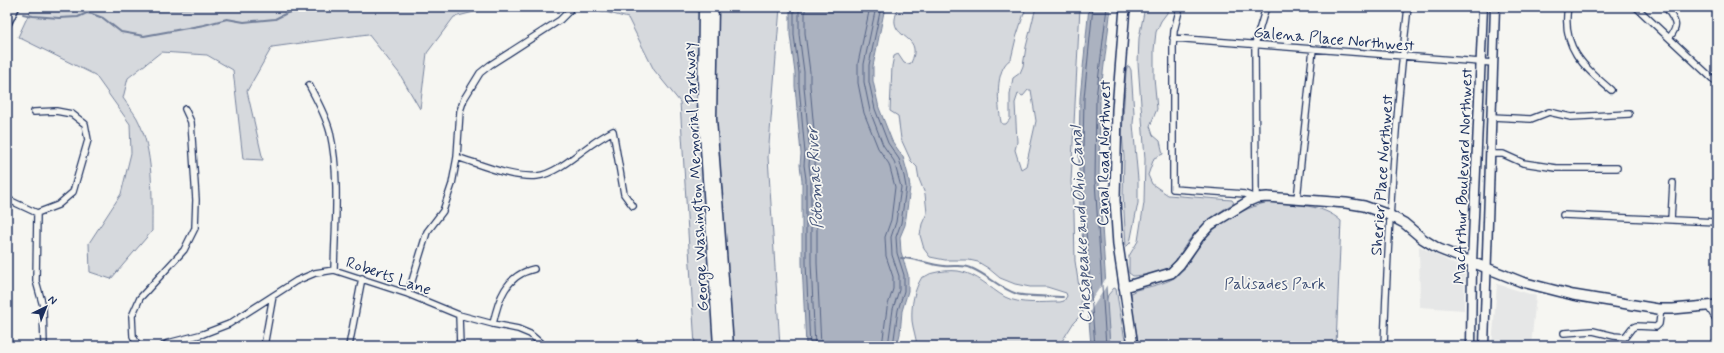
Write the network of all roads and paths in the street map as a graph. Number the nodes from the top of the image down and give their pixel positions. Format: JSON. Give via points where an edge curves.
{"nodes":[{"id":1,"x":15,"y":7,"type":"edge"},
{"id":2,"x":704,"y":7,"type":"edge"},
{"id":3,"x":713,"y":7,"type":"edge"},
{"id":4,"x":1125,"y":7,"type":"edge"},
{"id":5,"x":1180,"y":7,"type":"edge"},
{"id":6,"x":1266,"y":7,"type":"edge"},
{"id":7,"x":1408,"y":7,"type":"edge"},
{"id":8,"x":1483,"y":7,"type":"edge"},
{"id":9,"x":1495,"y":7,"type":"edge"},
{"id":10,"x":1568,"y":7,"type":"edge"},
{"id":11,"x":1636,"y":7,"type":"edge"},
{"id":12,"x":1666,"y":7,"type":"edge"},
{"id":13,"x":569,"y":11,"type":"dead end"},
{"id":14,"x":7,"y":22,"type":"edge"},
{"id":15,"x":1173,"y":38,"type":"junction"},
{"id":16,"x":1669,"y":38,"type":"junction"},
{"id":17,"x":1255,"y":44,"type":"junction"},
{"id":18,"x":1313,"y":49,"type":"junction"},
{"id":19,"x":1402,"y":56,"type":"junction"},
{"id":20,"x":1481,"y":62,"type":"junction"},
{"id":21,"x":1494,"y":63,"type":"junction"},
{"id":22,"x":1717,"y":83,"type":"edge"},
{"id":23,"x":309,"y":85,"type":"dead end"},
{"id":24,"x":1611,"y":90,"type":"dead end"},
{"id":25,"x":185,"y":109,"type":"dead end"},
{"id":26,"x":34,"y":112,"type":"dead end"},
{"id":27,"x":1629,"y":114,"type":"dead end"},
{"id":28,"x":1492,"y":117,"type":"junction"},
{"id":29,"x":1490,"y":154,"type":"junction"},
{"id":30,"x":458,"y":157,"type":"junction"},
{"id":31,"x":1617,"y":168,"type":"dead end"},
{"id":32,"x":1673,"y":183,"type":"dead end"},
{"id":33,"x":1256,"y":198,"type":"junction"},
{"id":34,"x":7,"y":199,"type":"edge"},
{"id":35,"x":1297,"y":199,"type":"junction"},
{"id":36,"x":634,"y":206,"type":"dead end"},
{"id":37,"x":37,"y":213,"type":"junction"},
{"id":38,"x":1390,"y":215,"type":"junction"},
{"id":39,"x":1563,"y":215,"type":"dead end"},
{"id":40,"x":1672,"y":220,"type":"junction"},
{"id":41,"x":1717,"y":222,"type":"edge"},
{"id":42,"x":1472,"y":263,"type":"junction"},
{"id":43,"x":1486,"y":268,"type":"junction"},
{"id":44,"x":534,"y":269,"type":"dead end"},
{"id":45,"x":334,"y":270,"type":"junction"},
{"id":46,"x":362,"y":278,"type":"junction"},
{"id":47,"x":1124,"y":287,"type":"junction"},
{"id":48,"x":408,"y":294,"type":"junction"},
{"id":49,"x":273,"y":296,"type":"junction"},
{"id":50,"x":1712,"y":305,"type":"edge"},
{"id":51,"x":1661,"y":309,"type":"junction"},
{"id":52,"x":459,"y":315,"type":"junction"},
{"id":53,"x":1717,"y":321,"type":"edge"},
{"id":54,"x":493,"y":324,"type":"junction"},
{"id":55,"x":1564,"y":333,"type":"dead end"},
{"id":56,"x":44,"y":346,"type":"edge"},
{"id":57,"x":138,"y":346,"type":"edge"},
{"id":58,"x":163,"y":346,"type":"edge"},
{"id":59,"x":264,"y":346,"type":"edge"},
{"id":60,"x":349,"y":346,"type":"edge"},
{"id":61,"x":460,"y":346,"type":"edge"},
{"id":62,"x":544,"y":346,"type":"edge"},
{"id":63,"x":719,"y":346,"type":"edge"},
{"id":64,"x":728,"y":346,"type":"edge"},
{"id":65,"x":1133,"y":346,"type":"edge"},
{"id":66,"x":1384,"y":346,"type":"edge"},
{"id":67,"x":1471,"y":346,"type":"edge"},
{"id":68,"x":1484,"y":346,"type":"edge"}],
"edges":[{"from":1,"to":14,"type":"main road"},
{"from":2,"to":63,"type":"highway","name":"George Washington Memorial Parkway","via":[[703,102]]},
{"from":3,"to":64,"type":"highway","name":"George Washington Memorial Parkway","via":[[712,120]]},
{"from":4,"to":47,"type":"main road","name":"Canal Road Northwest","via":[[1118,86],[1115,178],[1117,235]]},
{"from":5,"to":15,"type":"street"},
{"from":6,"to":17,"type":"street"},
{"from":7,"to":19,"type":"street","name":"Sherier Place Northwest"},
{"from":8,"to":20,"type":"main road","name":"MacArthur Boulevard Northwest"},
{"from":9,"to":21,"type":"main road","name":"MacArthur Boulevard Northwest"},
{"from":10,"to":24,"type":"street","via":[[1568,33],[1576,56]]},
{"from":11,"to":16,"type":"street"},
{"from":12,"to":16,"type":"street","via":[[1676,27]]},
{"from":13,"to":30,"type":"street","via":[[560,20],[480,74],[464,99],[460,111]]},
{"from":15,"to":17,"type":"street","name":"Galena Place Northwest"},
{"from":15,"to":33,"type":"street","via":[[1173,189],[1245,194]]},
{"from":16,"to":22,"type":"street"},
{"from":17,"to":18,"type":"street","name":"Galena Place Northwest"},
{"from":17,"to":33,"type":"street"},
{"from":18,"to":19,"type":"street","name":"Galena Place Northwest"},
{"from":18,"to":35,"type":"street"},
{"from":19,"to":20,"type":"street","name":"Galena Place Northwest"},
{"from":19,"to":38,"type":"street","name":"Sherier Place Northwest"},
{"from":20,"to":21,"type":"street","name":"Galena Place Northwest"},
{"from":20,"to":42,"type":"main road","name":"MacArthur Boulevard Northwest"},
{"from":21,"to":28,"type":"main road","name":"MacArthur Boulevard Northwest"},
{"from":23,"to":45,"type":"street","via":[[329,131],[335,163]]},
{"from":25,"to":57,"type":"street","via":[[191,122],[196,200],[194,228],[184,250],[140,298],[132,316],[133,336]]},
{"from":26,"to":37,"type":"street","via":[[72,114],[84,124],[88,140],[73,192],[58,205]]},
{"from":27,"to":28,"type":"street","name":"MacArthur Boulevard Northwest","via":[[1571,116],[1549,112],[1531,119]]},
{"from":28,"to":29,"type":"main road","name":"MacArthur Boulevard Northwest"},
{"from":29,"to":31,"type":"street","via":[[1503,154],[1523,163],[1556,168]]},
{"from":29,"to":43,"type":"main road","name":"MacArthur Boulevard Northwest"},
{"from":30,"to":36,"type":"street","via":[[500,171],[538,176],[560,167],[613,131],[624,194]]},
{"from":30,"to":48,"type":"street","via":[[443,211],[427,232]]},
{"from":32,"to":40,"type":"street"},
{"from":33,"to":35,"type":"main road"},
{"from":33,"to":47,"type":"main road","via":[[1210,225],[1174,270],[1163,276]]},
{"from":34,"to":37,"type":"street"},
{"from":35,"to":38,"type":"main road","via":[[1358,204]]},
{"from":37,"to":56,"type":"street","via":[[36,281],[43,306]]},
{"from":38,"to":42,"type":"main road","via":[[1432,245]]},
{"from":38,"to":66,"type":"street","name":"Sherier Place Northwest"},
{"from":39,"to":40,"type":"street"},
{"from":40,"to":41,"type":"street"},
{"from":42,"to":43,"type":"main road"},
{"from":42,"to":67,"type":"main road","name":"MacArthur Boulevard Northwest"},
{"from":43,"to":51,"type":"main road","via":[[1552,291]]},
{"from":43,"to":68,"type":"main road","name":"MacArthur Boulevard Northwest"},
{"from":44,"to":54,"type":"street","via":[[517,276],[505,288],[497,304]]},
{"from":45,"to":46,"type":"street","name":"Roberts Lane"},
{"from":45,"to":49,"type":"street","name":"Roberts Lane","via":[[315,273],[296,281]]},
{"from":46,"to":48,"type":"street","name":"Roberts Lane"},
{"from":46,"to":60,"type":"street"},
{"from":47,"to":65,"type":"main road","name":"Canal Road Northwest"},
{"from":48,"to":52,"type":"street","name":"Roberts Lane"},
{"from":49,"to":58,"type":"street","name":"Roberts Lane","via":[[229,324]]},
{"from":49,"to":59,"type":"street"},
{"from":50,"to":51,"type":"main road"},
{"from":50,"to":53,"type":"street"},
{"from":51,"to":55,"type":"street","via":[[1659,324],[1656,327],[1636,326],[1625,337],[1593,331]]},
{"from":52,"to":54,"type":"street","name":"Roberts Lane"},
{"from":52,"to":61,"type":"street"},
{"from":54,"to":62,"type":"street","name":"Roberts Lane","via":[[530,334]]}]}
